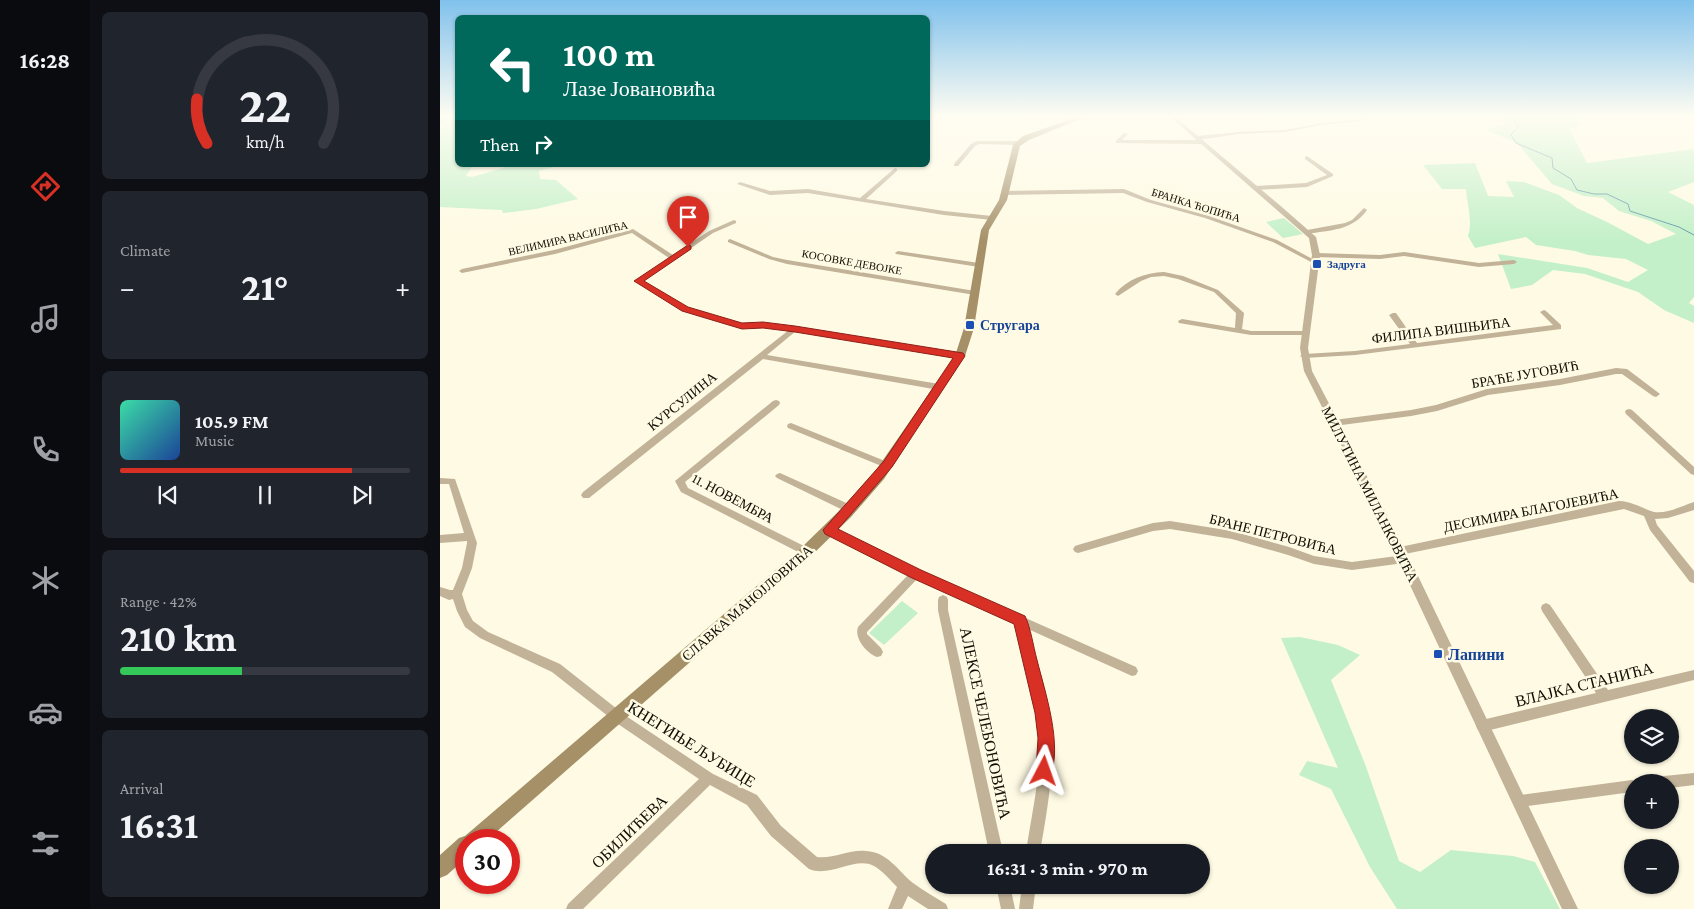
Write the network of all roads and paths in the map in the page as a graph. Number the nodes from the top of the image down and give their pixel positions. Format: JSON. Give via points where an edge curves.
{"nodes":[{"id":1,"x":962,"y":157,"type":"edge"},
{"id":2,"x":1013,"y":157,"type":"edge"},
{"id":3,"x":1220,"y":157,"type":"edge"},
{"id":4,"x":1307,"y":158,"type":"dead end"},
{"id":5,"x":956,"y":165,"type":"dead end"},
{"id":6,"x":894,"y":170,"type":"dead end"},
{"id":7,"x":740,"y":184,"type":"dead end"},
{"id":8,"x":1256,"y":188,"type":"junction"},
{"id":9,"x":1005,"y":193,"type":"junction"},
{"id":10,"x":861,"y":200,"type":"junction"},
{"id":11,"x":1364,"y":210,"type":"dead end"},
{"id":12,"x":992,"y":218,"type":"junction"},
{"id":13,"x":734,"y":222,"type":"dead end"},
{"id":14,"x":1307,"y":232,"type":"junction"},
{"id":15,"x":730,"y":241,"type":"dead end"},
{"id":16,"x":898,"y":253,"type":"dead end"},
{"id":17,"x":672,"y":257,"type":"junction"},
{"id":18,"x":1316,"y":258,"type":"junction"},
{"id":19,"x":1514,"y":262,"type":"dead end"},
{"id":20,"x":979,"y":265,"type":"junction"},
{"id":21,"x":462,"y":271,"type":"dead end"},
{"id":22,"x":975,"y":293,"type":"junction"},
{"id":23,"x":1118,"y":294,"type":"dead end"},
{"id":24,"x":1544,"y":312,"type":"dead end"},
{"id":25,"x":1393,"y":315,"type":"dead end"},
{"id":26,"x":1182,"y":320,"type":"dead end"},
{"id":27,"x":795,"y":329,"type":"junction"},
{"id":28,"x":1238,"y":331,"type":"junction"},
{"id":29,"x":1306,"y":333,"type":"junction"},
{"id":30,"x":1415,"y":345,"type":"junction"},
{"id":31,"x":761,"y":356,"type":"junction"},
{"id":32,"x":960,"y":356,"type":"junction"},
{"id":33,"x":1304,"y":356,"type":"junction"},
{"id":34,"x":939,"y":388,"type":"junction"},
{"id":35,"x":1656,"y":394,"type":"dead end"},
{"id":36,"x":776,"y":403,"type":"dead end"},
{"id":37,"x":1629,"y":412,"type":"dead end"},
{"id":38,"x":1334,"y":422,"type":"junction"},
{"id":39,"x":791,"y":426,"type":"dead end"},
{"id":40,"x":887,"y":465,"type":"junction"},
{"id":41,"x":1694,"y":472,"type":"edge"},
{"id":42,"x":780,"y":476,"type":"dead end"},
{"id":43,"x":440,"y":481,"type":"edge"},
{"id":44,"x":586,"y":495,"type":"dead end"},
{"id":45,"x":1694,"y":506,"type":"edge"},
{"id":46,"x":850,"y":509,"type":"junction"},
{"id":47,"x":1648,"y":513,"type":"junction"},
{"id":48,"x":829,"y":530,"type":"junction"},
{"id":49,"x":470,"y":537,"type":"junction"},
{"id":50,"x":440,"y":539,"type":"edge"},
{"id":51,"x":1078,"y":549,"type":"dead end"},
{"id":52,"x":806,"y":552,"type":"junction"},
{"id":53,"x":1402,"y":555,"type":"junction"},
{"id":54,"x":916,"y":574,"type":"junction"},
{"id":55,"x":1694,"y":579,"type":"edge"},
{"id":56,"x":446,"y":595,"type":"edge"},
{"id":57,"x":943,"y":600,"type":"dead end"},
{"id":58,"x":1546,"y":608,"type":"dead end"},
{"id":59,"x":1020,"y":620,"type":"junction"},
{"id":60,"x":877,"y":652,"type":"dead end"},
{"id":61,"x":1132,"y":671,"type":"dead end"},
{"id":62,"x":1694,"y":675,"type":"edge"},
{"id":63,"x":1604,"y":695,"type":"junction"},
{"id":64,"x":617,"y":716,"type":"junction"},
{"id":65,"x":1482,"y":726,"type":"junction"},
{"id":66,"x":709,"y":778,"type":"junction"},
{"id":67,"x":1694,"y":779,"type":"edge"},
{"id":68,"x":1679,"y":780,"type":"edge"},
{"id":69,"x":1624,"y":787,"type":"edge"},
{"id":70,"x":1520,"y":801,"type":"junction"},
{"id":71,"x":485,"y":829,"type":"edge"},
{"id":72,"x":994,"y":844,"type":"edge"},
{"id":73,"x":1034,"y":844,"type":"edge"},
{"id":74,"x":455,"y":855,"type":"edge"},
{"id":75,"x":440,"y":868,"type":"edge"},
{"id":76,"x":904,"y":885,"type":"junction"},
{"id":77,"x":1005,"y":894,"type":"edge"},
{"id":78,"x":1028,"y":894,"type":"edge"},
{"id":79,"x":573,"y":909,"type":"edge"},
{"id":80,"x":895,"y":909,"type":"edge"},
{"id":81,"x":941,"y":909,"type":"edge"},
{"id":82,"x":1008,"y":909,"type":"edge"},
{"id":83,"x":1026,"y":909,"type":"edge"},
{"id":84,"x":1570,"y":909,"type":"edge"}],
"edges":[{"from":1,"to":5,"type":"street"},
{"from":2,"to":9,"type":"main road","name":"СЛАВКА МАНОЈЛОВИЋА"},
{"from":3,"to":8,"type":"street","name":"МИЛУТИНА МИЛАНКОВИЋА"},
{"from":4,"to":8,"type":"street","via":[[1331,175],[1307,185]]},
{"from":6,"to":10,"type":"street"},
{"from":7,"to":10,"type":"street","via":[[770,192],[808,191]]},
{"from":8,"to":14,"type":"street","name":"МИЛУТИНА МИЛАНКОВИЋА"},
{"from":9,"to":12,"type":"main road","name":"СЛАВКА МАНОЈЛОВИЋА"},
{"from":9,"to":18,"type":"street","name":"БРАНКА ЋОПИЋА","via":[[1124,191],[1275,241]]},
{"from":10,"to":12,"type":"street"},
{"from":11,"to":14,"type":"street","via":[[1349,225]]},
{"from":12,"to":20,"type":"main road","name":"СЛАВКА МАНОЈЛОВИЋА","via":[[984,232]]},
{"from":13,"to":17,"type":"street","via":[[711,232]]},
{"from":14,"to":18,"type":"street","name":"МИЛУТИНА МИЛАНКОВИЋА","via":[[1314,243]]},
{"from":15,"to":22,"type":"street","name":"КОСОВКЕ ДЕВОЈКЕ","via":[[786,262]]},
{"from":16,"to":20,"type":"street"},
{"from":17,"to":21,"type":"street","name":"ВЕЛИМИРА ВАСИЛИЋА","via":[[634,232]]},
{"from":17,"to":27,"type":"street","via":[[638,281],[685,309],[714,318],[742,326]]},
{"from":18,"to":19,"type":"street","via":[[1404,254],[1479,265]]},
{"from":18,"to":29,"type":"street","name":"МИЛУТИНА МИЛАНКОВИЋА"},
{"from":20,"to":22,"type":"main road","name":"СЛАВКА МАНОЈЛОВИЋА"},
{"from":22,"to":32,"type":"main road","name":"СЛАВКА МАНОЈЛОВИЋА"},
{"from":23,"to":28,"type":"street","via":[[1135,280],[1164,274],[1210,288],[1240,313]]},
{"from":24,"to":30,"type":"street","name":"ФИЛИПА ВИШЊИЋА","via":[[1558,327]]},
{"from":25,"to":30,"type":"street"},
{"from":26,"to":28,"type":"street"},
{"from":27,"to":31,"type":"street","name":"КУРСУЛИНА"},
{"from":27,"to":32,"type":"street"},
{"from":28,"to":29,"type":"street"},
{"from":29,"to":33,"type":"street","name":"МИЛУТИНА МИЛАНКОВИЋА"},
{"from":30,"to":33,"type":"street","name":"ФИЛИПА ВИШЊИЋА"},
{"from":31,"to":34,"type":"street"},
{"from":31,"to":44,"type":"street","name":"КУРСУЛИНА"},
{"from":32,"to":34,"type":"main road","name":"СЛАВКА МАНОЈЛОВИЋА"},
{"from":33,"to":38,"type":"street","name":"МИЛУТИНА МИЛАНКОВИЋА","via":[[1308,371]]},
{"from":34,"to":40,"type":"main road","name":"СЛАВКА МАНОЈЛОВИЋА"},
{"from":35,"to":38,"type":"street","name":"БРАЋЕ ЈУГОВИЋ","via":[[1624,371],[1616,371],[1487,392],[1411,413]]},
{"from":36,"to":52,"type":"street","name":"11. НОВЕМБРА","via":[[680,481],[684,490]]},
{"from":37,"to":41,"type":"street"},
{"from":38,"to":53,"type":"street","name":"МИЛУТИНА МИЛАНКОВИЋА"},
{"from":39,"to":40,"type":"street"},
{"from":40,"to":46,"type":"main road","name":"СЛАВКА МАНОЈЛОВИЋА"},
{"from":42,"to":46,"type":"street"},
{"from":43,"to":49,"type":"street","via":[[452,481]]},
{"from":45,"to":47,"type":"street","name":"ДЕСИМИРА БЛАГОЈЕВИЋА","via":[[1658,516]]},
{"from":46,"to":48,"type":"main road","name":"СЛАВКА МАНОЈЛОВИЋА"},
{"from":47,"to":53,"type":"street","name":"ДЕСИМИРА БЛАГОЈЕВИЋА","via":[[1631,505],[1619,505]]},
{"from":47,"to":55,"type":"street","via":[[1653,527]]},
{"from":48,"to":52,"type":"main road","name":"СЛАВКА МАНОЈЛОВИЋА"},
{"from":48,"to":54,"type":"street"},
{"from":49,"to":50,"type":"street"},
{"from":49,"to":56,"type":"street","via":[[470,552]]},
{"from":51,"to":53,"type":"street","name":"БРАНЕ ПЕТРОВИЋА","via":[[1170,524],[1232,535],[1314,560],[1352,566]]},
{"from":52,"to":64,"type":"main road","name":"СЛАВКА МАНОЈЛОВИЋА"},
{"from":53,"to":65,"type":"street","name":"МИЛУТИНА МИЛАНКОВИЋА"},
{"from":54,"to":59,"type":"street"},
{"from":54,"to":60,"type":"street","via":[[862,630],[862,636]]},
{"from":56,"to":64,"type":"street","name":"КНЕГИЊЕ ЉУБИЦЕ","via":[[462,611],[469,624],[484,635],[556,668]]},
{"from":57,"to":72,"type":"street","name":"АЛЕКСЕ ЧЕЛЕБОНОВИЋА","via":[[942,610]]},
{"from":58,"to":63,"type":"street"},
{"from":59,"to":61,"type":"street"},
{"from":59,"to":73,"type":"street","via":[[1046,738]]},
{"from":62,"to":63,"type":"street","name":"ВЛАЈКА СТАНИЋА"},
{"from":63,"to":65,"type":"street","name":"ВЛАЈКА СТАНИЋА"},
{"from":64,"to":66,"type":"street","name":"КНЕГИЊЕ ЉУБИЦЕ"},
{"from":64,"to":71,"type":"main road","name":"СЛАВКА МАНОЈЛОВИЋА"},
{"from":65,"to":70,"type":"street","name":"МИЛУТИНА МИЛАНКОВИЋА"},
{"from":66,"to":76,"type":"street","name":"КНЕГИЊЕ ЉУБИЦЕ","via":[[752,800],[776,831],[814,864],[867,857],[885,865]]},
{"from":66,"to":79,"type":"street","name":"ОБИЛИЋЕВА"},
{"from":67,"to":68,"type":"street"},
{"from":69,"to":70,"type":"street"},
{"from":70,"to":84,"type":"street","name":"МИЛУТИНА МИЛАНКОВИЋА"},
{"from":74,"to":75,"type":"main road"},
{"from":76,"to":80,"type":"street"},
{"from":76,"to":81,"type":"street","name":"КНЕГИЊЕ ЉУБИЦЕ"},
{"from":77,"to":82,"type":"street"},
{"from":78,"to":83,"type":"street"}]}
